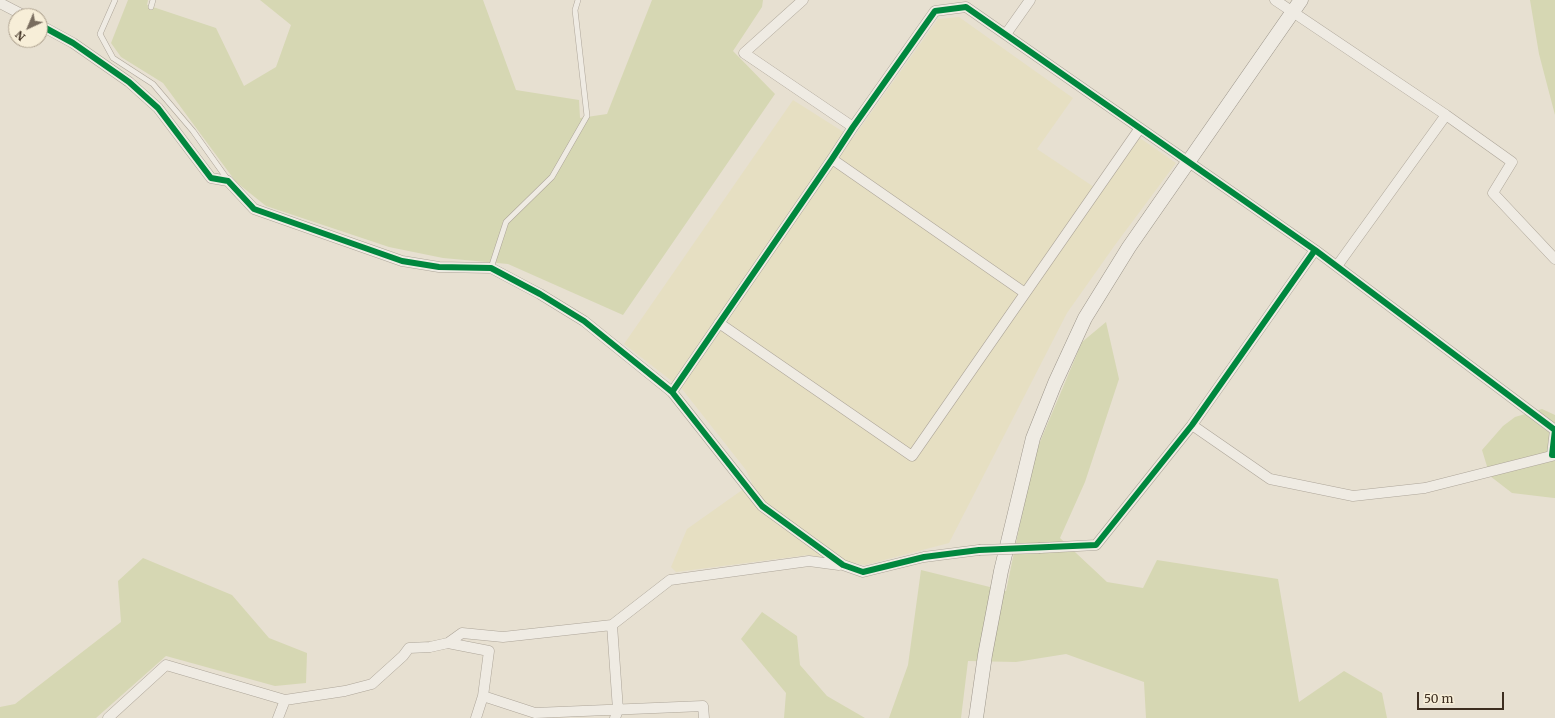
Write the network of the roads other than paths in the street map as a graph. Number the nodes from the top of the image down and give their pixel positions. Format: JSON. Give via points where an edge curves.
{"nodes":[{"id":1,"x":115,"y":0,"type":"edge"},
{"id":2,"x":153,"y":0,"type":"edge"},
{"id":3,"x":578,"y":0,"type":"edge"},
{"id":4,"x":803,"y":0,"type":"edge"},
{"id":5,"x":1030,"y":0,"type":"edge"},
{"id":6,"x":1275,"y":0,"type":"edge"},
{"id":7,"x":1301,"y":0,"type":"edge"},
{"id":8,"x":0,"y":3,"type":"edge"},
{"id":9,"x":967,"y":4,"type":"edge"},
{"id":10,"x":151,"y":7,"type":"dead end"},
{"id":11,"x":9,"y":8,"type":"edge"},
{"id":12,"x":1293,"y":12,"type":"junction"},
{"id":13,"x":48,"y":29,"type":"edge"},
{"id":14,"x":1006,"y":34,"type":"junction"},
{"id":15,"x":1446,"y":116,"type":"junction"},
{"id":16,"x":853,"y":127,"type":"junction"},
{"id":17,"x":1140,"y":128,"type":"junction"},
{"id":18,"x":832,"y":160,"type":"junction"},
{"id":19,"x":1188,"y":162,"type":"junction"},
{"id":20,"x":228,"y":181,"type":"junction"},
{"id":21,"x":1315,"y":250,"type":"junction"},
{"id":22,"x":1555,"y":259,"type":"edge"},
{"id":23,"x":1337,"y":266,"type":"junction"},
{"id":24,"x":491,"y":268,"type":"junction"},
{"id":25,"x":1025,"y":293,"type":"junction"},
{"id":26,"x":719,"y":323,"type":"junction"},
{"id":27,"x":672,"y":392,"type":"junction"},
{"id":28,"x":1192,"y":425,"type":"junction"},
{"id":29,"x":1554,"y":455,"type":"edge"},
{"id":30,"x":843,"y":565,"type":"junction"},
{"id":31,"x":612,"y":625,"type":"junction"},
{"id":32,"x":448,"y":643,"type":"junction"},
{"id":33,"x":483,"y":696,"type":"junction"},
{"id":34,"x":285,"y":700,"type":"junction"},
{"id":35,"x":616,"y":714,"type":"edge"},
{"id":36,"x":108,"y":718,"type":"edge"},
{"id":37,"x":278,"y":718,"type":"edge"},
{"id":38,"x":476,"y":718,"type":"edge"},
{"id":39,"x":704,"y":718,"type":"edge"},
{"id":40,"x":976,"y":718,"type":"edge"}],
"edges":[{"from":1,"to":20,"type":"lane","via":[[100,34],[113,58],[154,84],[193,131]]},
{"from":2,"to":10,"type":"lane"},
{"from":3,"to":24,"type":"lane","via":[[575,10],[587,116],[552,177],[506,222]]},
{"from":4,"to":16,"type":"street","via":[[744,53]]},
{"from":5,"to":14,"type":"street"},
{"from":6,"to":12,"type":"street"},
{"from":7,"to":12,"type":"street"},
{"from":8,"to":11,"type":"street"},
{"from":9,"to":14,"type":"street"},
{"from":9,"to":16,"type":"street","via":[[935,11]]},
{"from":12,"to":15,"type":"street"},
{"from":12,"to":19,"type":"street"},
{"from":13,"to":20,"type":"street","via":[[73,43],[129,82],[158,108],[211,178]]},
{"from":14,"to":17,"type":"street"},
{"from":15,"to":22,"type":"street","via":[[1512,162],[1493,194]]},
{"from":15,"to":23,"type":"street"},
{"from":16,"to":18,"type":"street"},
{"from":17,"to":19,"type":"street"},
{"from":17,"to":25,"type":"street"},
{"from":18,"to":25,"type":"street"},
{"from":18,"to":26,"type":"street"},
{"from":19,"to":21,"type":"street"},
{"from":19,"to":40,"type":"street","via":[[1129,247],[1086,318],[1055,383],[1033,438],[1001,571]]},
{"from":20,"to":24,"type":"street","via":[[254,209],[402,261],[440,267]]},
{"from":21,"to":23,"type":"street"},
{"from":21,"to":28,"type":"street"},
{"from":23,"to":29,"type":"street","via":[[1555,430]]},
{"from":24,"to":27,"type":"street","via":[[584,321]]},
{"from":25,"to":26,"type":"street","via":[[912,456]]},
{"from":26,"to":27,"type":"street"},
{"from":27,"to":30,"type":"street","via":[[762,506]]},
{"from":28,"to":29,"type":"street","via":[[1270,479],[1353,496],[1425,488]]},
{"from":28,"to":30,"type":"street","bridge":true,"via":[[1096,545],[979,550],[924,557],[863,572]]},
{"from":30,"to":31,"type":"street","via":[[809,561],[670,580]]},
{"from":31,"to":32,"type":"street","via":[[503,637],[462,633]]},
{"from":31,"to":35,"type":"street"},
{"from":32,"to":33,"type":"street","via":[[489,651]]},
{"from":32,"to":34,"type":"street","via":[[409,648],[372,684],[345,691]]},
{"from":33,"to":35,"type":"street","via":[[535,713]]},
{"from":33,"to":38,"type":"street"},
{"from":34,"to":36,"type":"street","via":[[166,665]]},
{"from":34,"to":37,"type":"street"},
{"from":35,"to":39,"type":"street","via":[[703,706]]}]}
